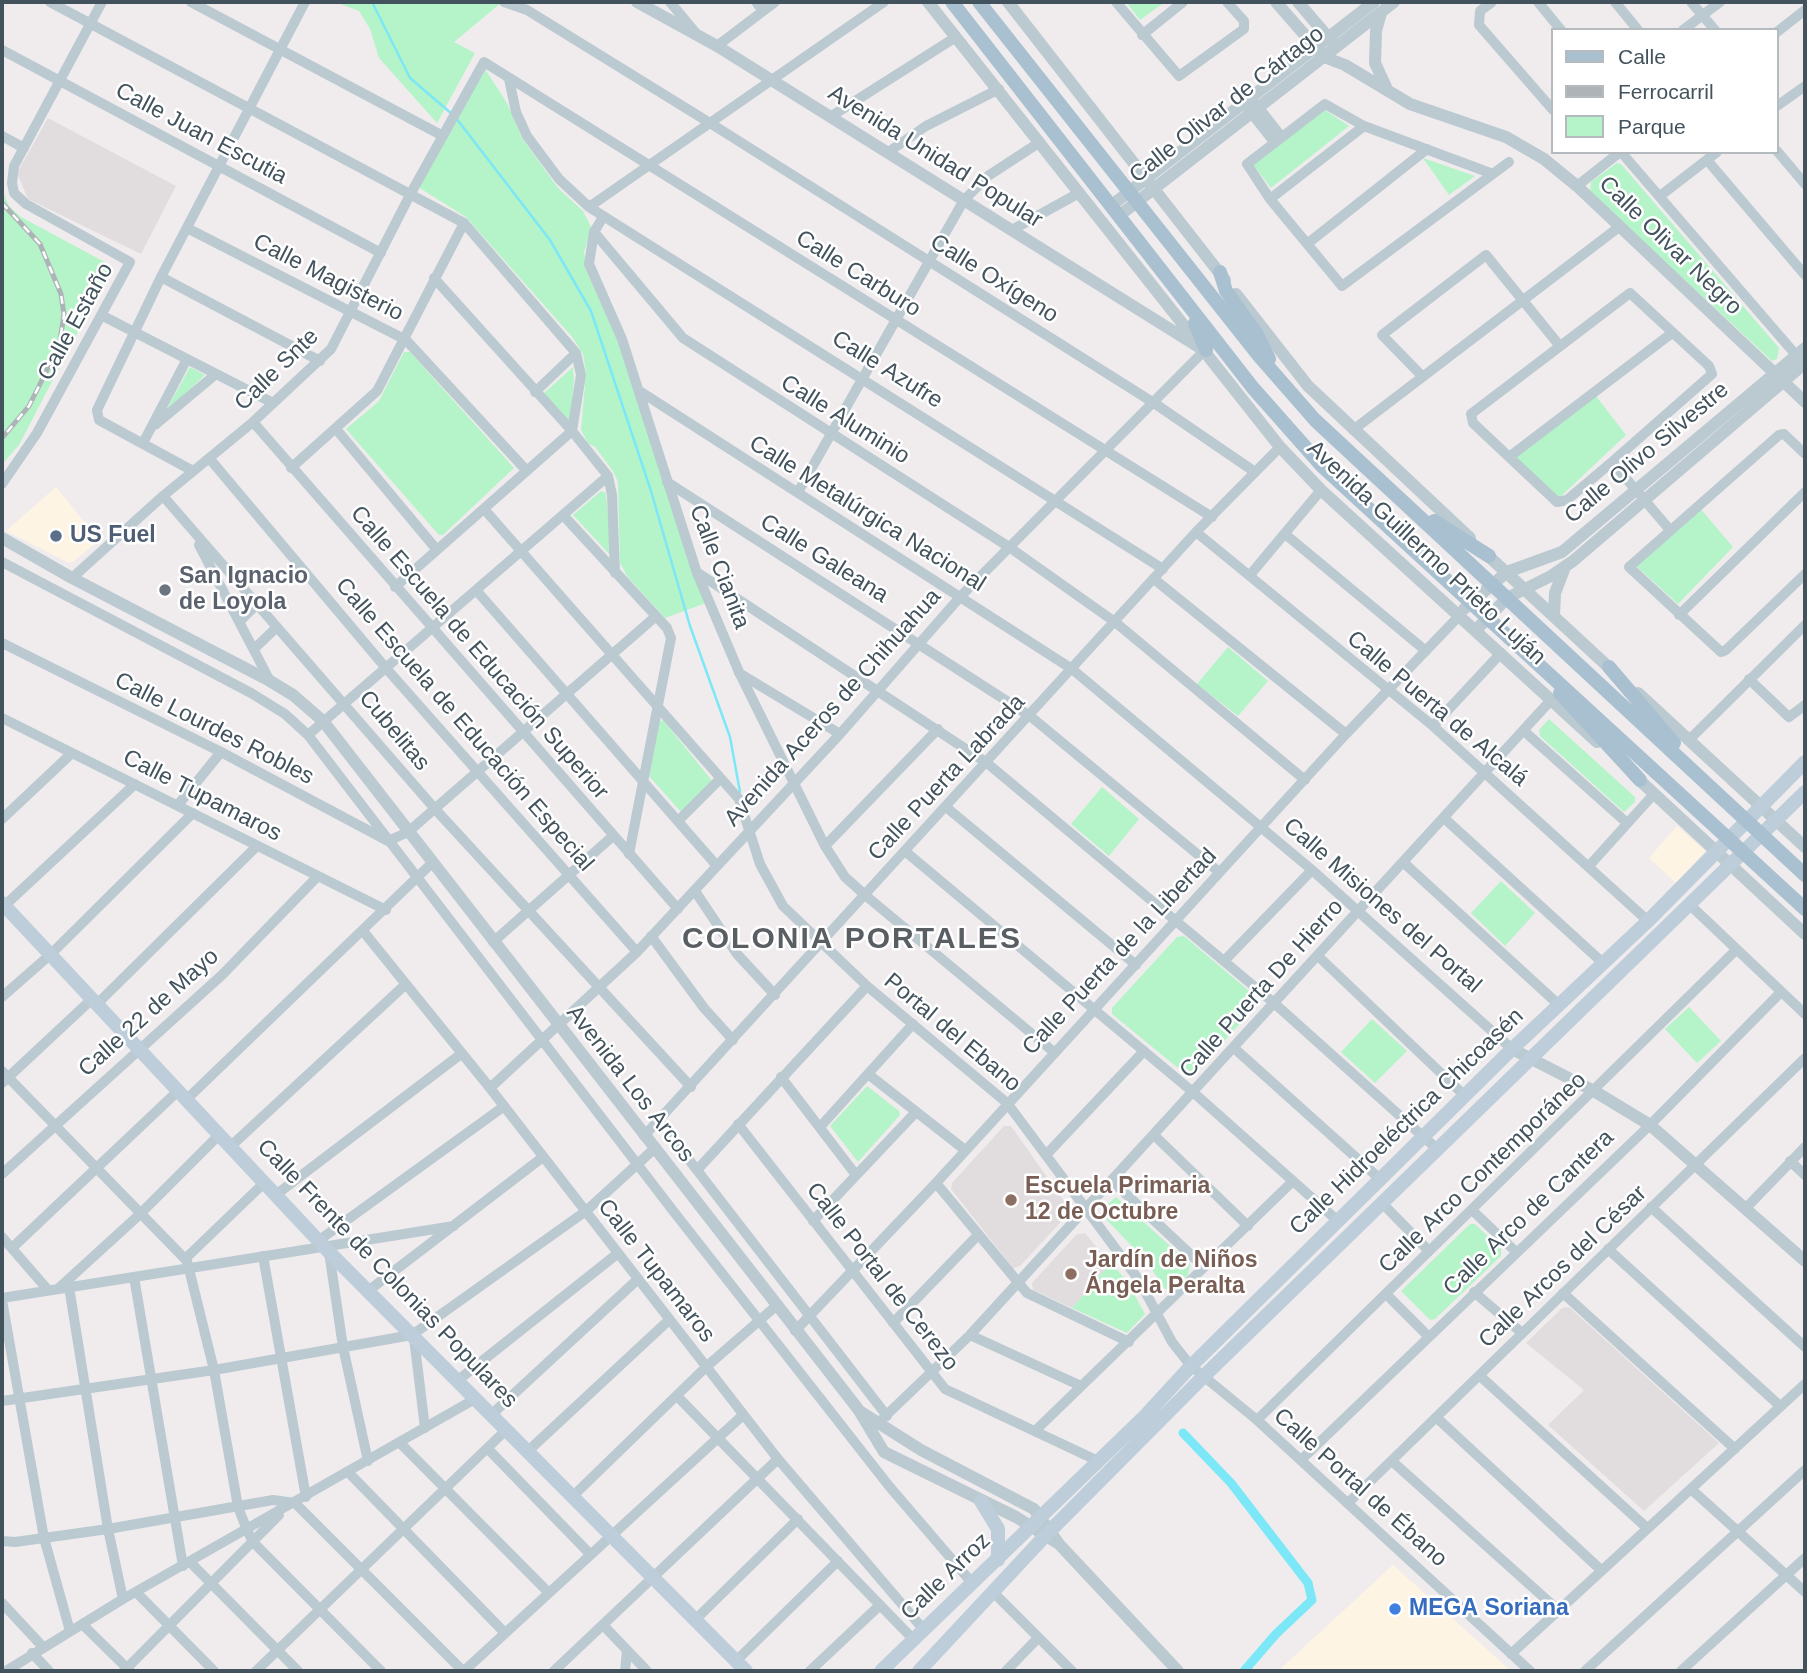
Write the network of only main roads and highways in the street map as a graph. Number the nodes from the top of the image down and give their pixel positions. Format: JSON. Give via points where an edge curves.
{"nodes":[{"id":1,"x":952,"y":2,"type":"edge"},
{"id":2,"x":979,"y":2,"type":"edge"},
{"id":3,"x":1220,"y":272,"type":"road end"},
{"id":4,"x":1174,"y":285,"type":"junction"},
{"id":5,"x":1205,"y":351,"type":"road end"},
{"id":6,"x":1279,"y":379,"type":"junction"},
{"id":7,"x":1366,"y":470,"type":"junction"},
{"id":8,"x":1489,"y":556,"type":"road end"},
{"id":9,"x":1609,"y":667,"type":"road end"},
{"id":10,"x":1546,"y":671,"type":"junction"},
{"id":11,"x":1805,"y":762,"type":"edge"},
{"id":12,"x":1688,"y":764,"type":"junction"},
{"id":13,"x":1640,"y":780,"type":"road end"},
{"id":14,"x":1805,"y":792,"type":"edge"},
{"id":15,"x":1746,"y":821,"type":"junction"},
{"id":16,"x":1760,"y":835,"type":"junction"},
{"id":17,"x":1730,"y":837,"type":"junction"},
{"id":18,"x":1744,"y":850,"type":"junction"},
{"id":19,"x":1805,"y":876,"type":"edge"},
{"id":20,"x":3,"y":906,"type":"edge"},
{"id":21,"x":1805,"y":909,"type":"edge"},
{"id":22,"x":981,"y":1501,"type":"road end"},
{"id":23,"x":1036,"y":1520,"type":"joint"},
{"id":24,"x":1049,"y":1533,"type":"joint"},
{"id":25,"x":998,"y":1560,"type":"junction"},
{"id":26,"x":741,"y":1666,"type":"edge"},
{"id":27,"x":881,"y":1671,"type":"edge"},
{"id":28,"x":919,"y":1671,"type":"edge"}],
"edges":[{"from":1,"to":4,"type":"main road","name":"Avenida Guillermo Prieto Luján"},
{"from":2,"to":6,"type":"main road","name":"Avenida Guillermo Prieto Luján"},
{"from":3,"to":6,"type":"main road","via":[[1226,291],[1256,333]]},
{"from":4,"to":5,"type":"main road","via":[[1202,335]]},
{"from":4,"to":10,"type":"main road","name":"Avenida Guillermo Prieto Luján","via":[[1322,466]]},
{"from":6,"to":7,"type":"main road","name":"Avenida Guillermo Prieto Luján"},
{"from":7,"to":8,"type":"main road"},
{"from":7,"to":12,"type":"main road","name":"Avenida Guillermo Prieto Luján"},
{"from":9,"to":12,"type":"main road","via":[[1664,728]]},
{"from":10,"to":13,"type":"main road","via":[[1564,700]]},
{"from":10,"to":17,"type":"main road","name":"Avenida Guillermo Prieto Luján"},
{"from":11,"to":15,"type":"main road","name":"Calle Hidroeléctrica Chicoasén"},
{"from":12,"to":15,"type":"main road","name":"Avenida Guillermo Prieto Luján"},
{"from":14,"to":16,"type":"main road","name":"Calle Hidroeléctrica Chicoasén"},
{"from":15,"to":16,"type":"main road","name":"Avenida Guillermo Prieto Luján"},
{"from":15,"to":17,"type":"main road","name":"Calle Hidroeléctrica Chicoasén"},
{"from":16,"to":18,"type":"main road","name":"Calle Hidroeléctrica Chicoasén"},
{"from":16,"to":19,"type":"main road","name":"Avenida Guillermo Prieto Luján"},
{"from":17,"to":18,"type":"main road","name":"Avenida Guillermo Prieto Luján"},
{"from":17,"to":23,"type":"main road","name":"Calle Hidroeléctrica Chicoasén"},
{"from":18,"to":21,"type":"main road","name":"Avenida Guillermo Prieto Luján"},
{"from":18,"to":24,"type":"main road","name":"Calle Hidroeléctrica Chicoasén"},
{"from":20,"to":26,"type":"main road","name":"Calle Frente de Colonias Populares","via":[[323,1246]]},
{"from":22,"to":25,"type":"main road","via":[[998,1529]]},
{"from":23,"to":25,"type":"main road","name":"Calle Arroz"},
{"from":24,"to":28,"type":"main road","name":"Calle Arroz"},
{"from":25,"to":27,"type":"main road","name":"Calle Arroz"}]}
